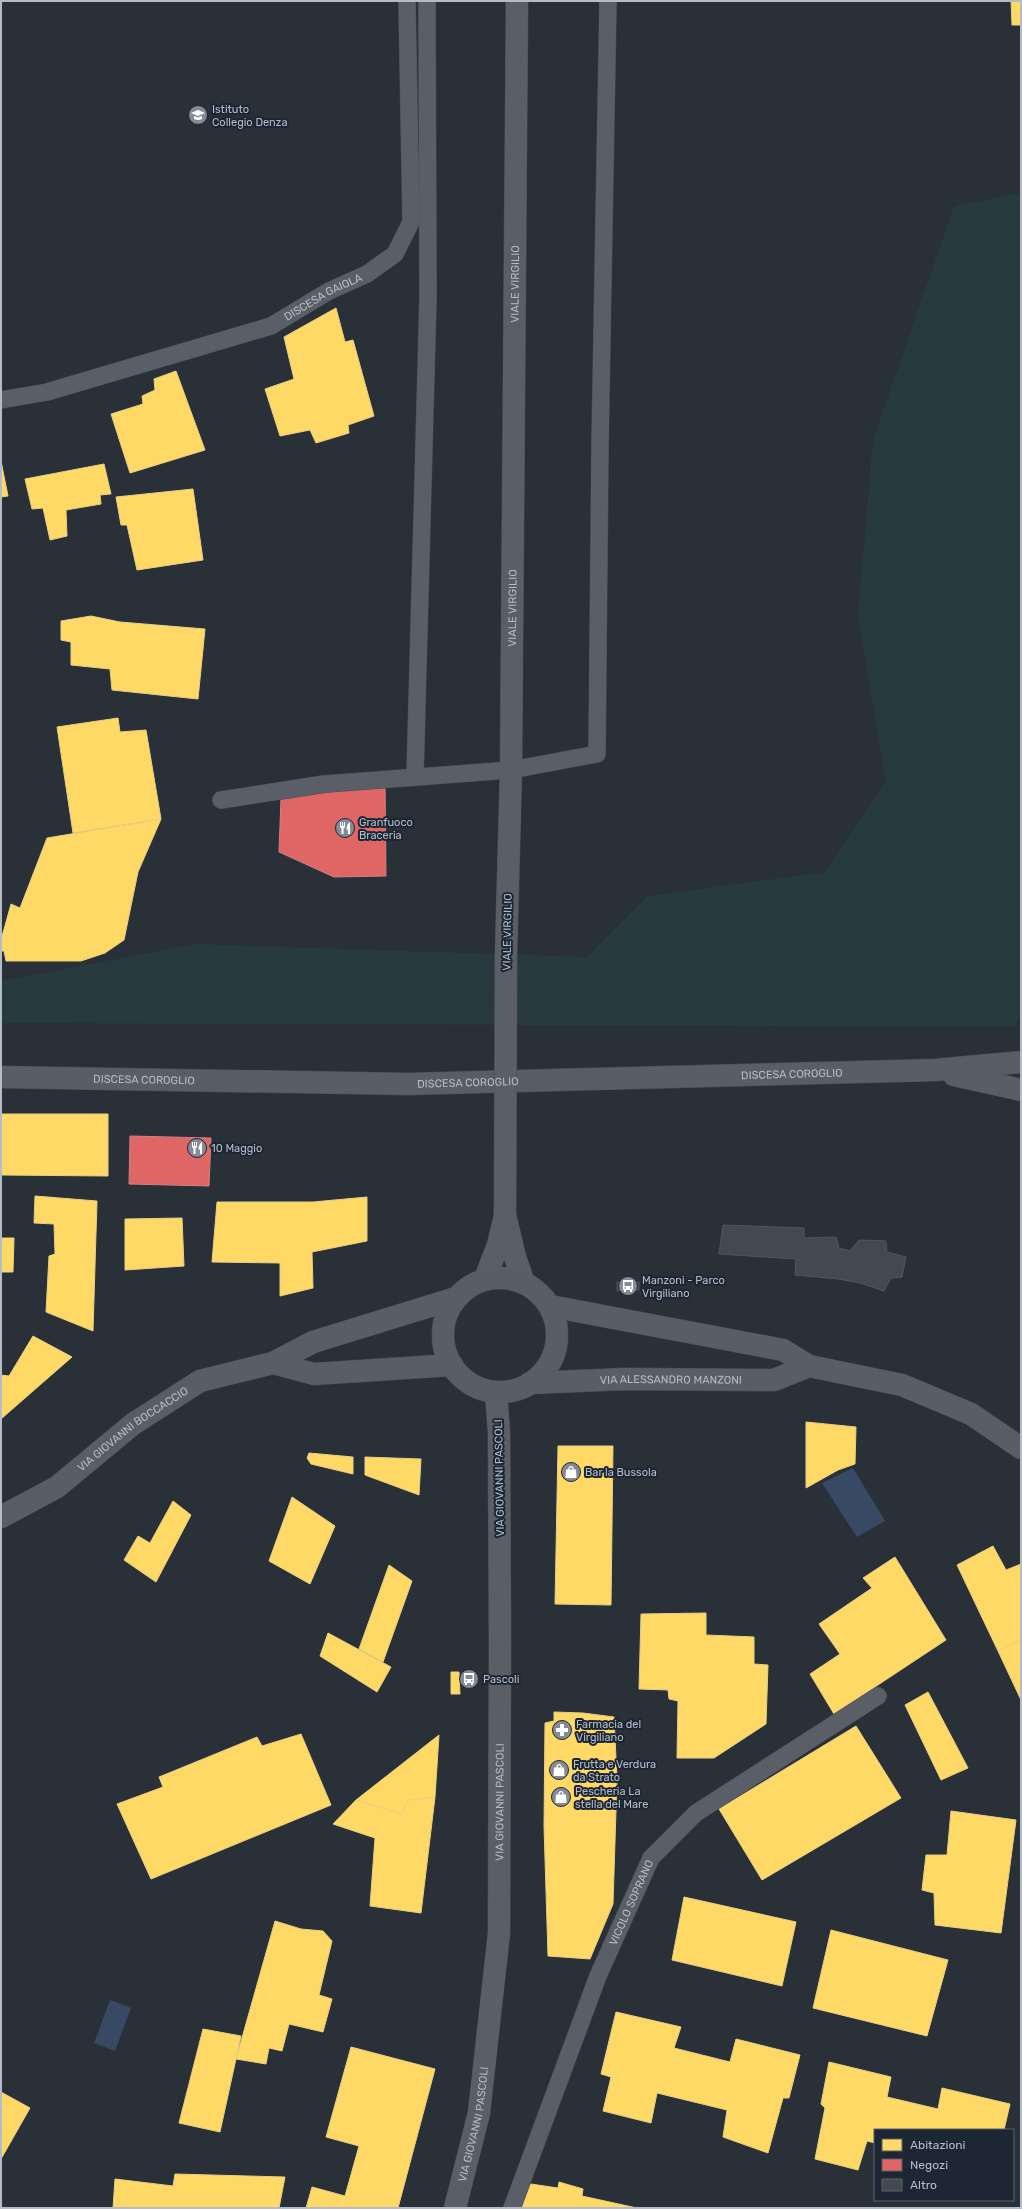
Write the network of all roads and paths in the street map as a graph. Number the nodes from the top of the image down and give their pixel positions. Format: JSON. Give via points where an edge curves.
{"nodes":[{"id":1,"x":407,"y":1,"type":"edge"},
{"id":2,"x":427,"y":1,"type":"edge"},
{"id":3,"x":517,"y":1,"type":"edge"},
{"id":4,"x":608,"y":1,"type":"edge"},
{"id":5,"x":1,"y":400,"type":"edge"},
{"id":6,"x":511,"y":770,"type":"junction"},
{"id":7,"x":415,"y":777,"type":"junction"},
{"id":8,"x":221,"y":800,"type":"dead end"},
{"id":9,"x":1021,"y":1062,"type":"edge"},
{"id":10,"x":935,"y":1070,"type":"junction"},
{"id":11,"x":1,"y":1077,"type":"edge"},
{"id":12,"x":1021,"y":1090,"type":"edge"},
{"id":13,"x":505,"y":1215,"type":"junction"},
{"id":14,"x":485,"y":1279,"type":"junction"},
{"id":15,"x":524,"y":1283,"type":"junction"},
{"id":16,"x":456,"y":1298,"type":"junction"},
{"id":17,"x":550,"y":1306,"type":"junction"},
{"id":18,"x":273,"y":1363,"type":"junction"},
{"id":19,"x":452,"y":1365,"type":"junction"},
{"id":20,"x":809,"y":1366,"type":"junction"},
{"id":21,"x":530,"y":1383,"type":"junction"},
{"id":22,"x":496,"y":1392,"type":"junction"},
{"id":23,"x":1021,"y":1448,"type":"edge"},
{"id":24,"x":1,"y":1517,"type":"edge"},
{"id":25,"x":878,"y":1696,"type":"dead end"},
{"id":26,"x":455,"y":2208,"type":"edge"},
{"id":27,"x":512,"y":2208,"type":"edge"}],
"edges":[{"from":1,"to":5,"type":"lane","name":"DISCESA GAIOLA","via":[[411,222],[395,254],[367,274],[329,291],[271,326],[47,392]]},
{"from":2,"to":7,"type":"lane","via":[[428,297]]},
{"from":3,"to":6,"type":"street","name":"VIALE VIRGILIO"},
{"from":4,"to":6,"type":"lane","via":[[597,754]]},
{"from":6,"to":7,"type":"lane"},
{"from":6,"to":13,"type":"street","name":"VIALE VIRGILIO","bridge":true,"via":[[506,954]]},
{"from":7,"to":8,"type":"lane","via":[[324,784]]},
{"from":9,"to":10,"type":"street","name":"DISCESA COROGLIO"},
{"from":10,"to":11,"type":"street","name":"DISCESA COROGLIO","via":[[408,1084]]},
{"from":10,"to":12,"type":"street","name":"DISCESA COROGLIO"},
{"from":13,"to":14,"type":"street","name":"VIALE VIRGILIO","via":[[498,1245]]},
{"from":13,"to":15,"type":"street","name":"VIALE VIRGILIO","via":[[514,1257]]},
{"from":14,"to":15,"type":"street","via":[[505,1278]]},
{"from":14,"to":16,"type":"street","via":[[467,1288]]},
{"from":15,"to":17,"type":"street","via":[[541,1294]]},
{"from":16,"to":18,"type":"street","name":"VIA GIOVANNI BOCCACCIO","via":[[313,1342]]},
{"from":16,"to":19,"type":"street","via":[[445,1315],[442,1335],[446,1355]]},
{"from":17,"to":20,"type":"street","via":[[782,1350]]},
{"from":17,"to":21,"type":"street","via":[[556,1325],[556,1345],[550,1364]]},
{"from":18,"to":19,"type":"street","name":"VIA GIOVANNI BOCCACCIO","via":[[314,1374]]},
{"from":18,"to":24,"type":"street","name":"VIA GIOVANNI BOCCACCIO","via":[[200,1381],[133,1424],[57,1487]]},
{"from":19,"to":22,"type":"street","via":[[460,1377],[476,1388]]},
{"from":20,"to":21,"type":"street","name":"VIA ALESSANDRO MANZONI","via":[[774,1380],[626,1379]]},
{"from":20,"to":23,"type":"street","via":[[902,1385],[971,1414]]},
{"from":21,"to":22,"type":"street","via":[[519,1389]]},
{"from":22,"to":26,"type":"street","name":"VIA GIOVANNI PASCOLI","via":[[499,1432],[499,1933],[479,2113]]},
{"from":25,"to":27,"type":"lane","name":"VICOLO SOPRANO","via":[[696,1813],[651,1858],[598,1976]]}]}
